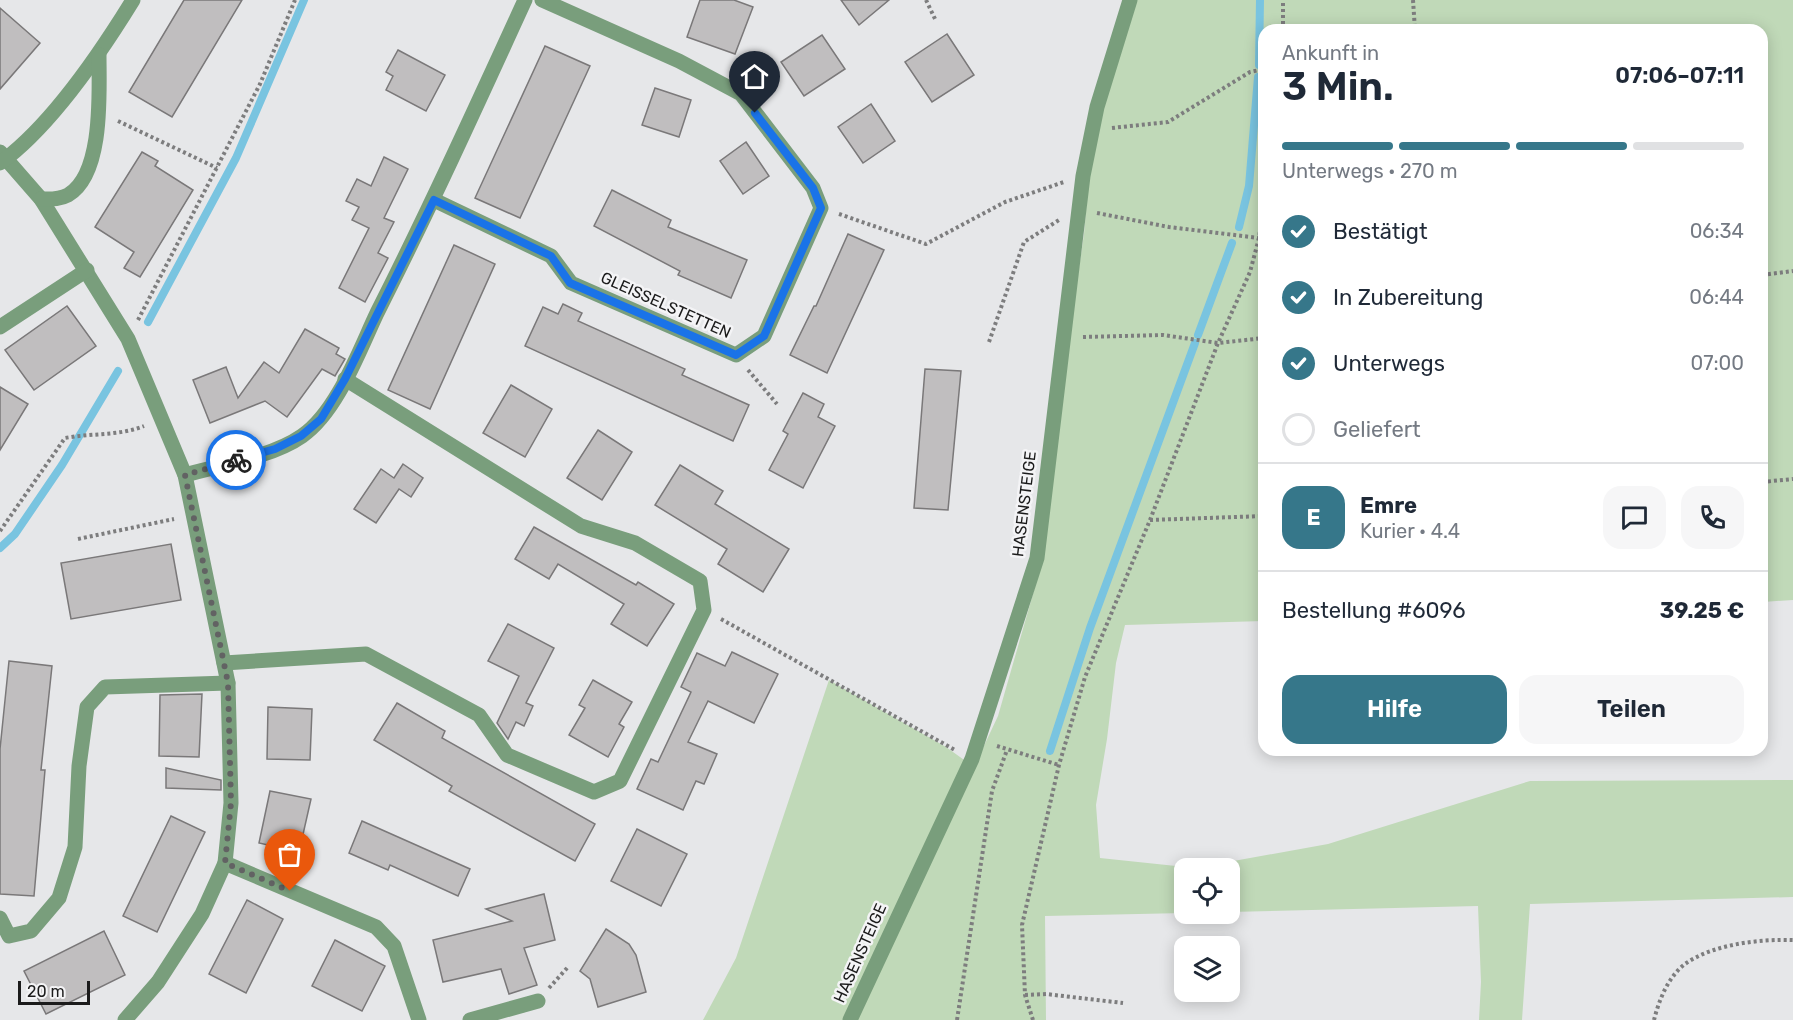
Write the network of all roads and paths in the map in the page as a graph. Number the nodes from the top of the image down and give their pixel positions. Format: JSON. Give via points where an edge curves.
{"nodes":[{"id":1,"x":133,"y":0,"type":"edge"},
{"id":2,"x":295,"y":0,"type":"edge"},
{"id":3,"x":525,"y":0,"type":"edge"},
{"id":4,"x":542,"y":0,"type":"edge"},
{"id":5,"x":926,"y":0,"type":"edge"},
{"id":6,"x":1130,"y":0,"type":"edge"},
{"id":7,"x":1283,"y":0,"type":"edge"},
{"id":8,"x":1413,"y":0,"type":"edge"},
{"id":9,"x":936,"y":21,"type":"dead end"},
{"id":10,"x":1283,"y":24,"type":"edge"},
{"id":11,"x":1415,"y":24,"type":"edge"},
{"id":12,"x":99,"y":55,"type":"junction"},
{"id":13,"x":1258,"y":70,"type":"edge"},
{"id":14,"x":100,"y":112,"type":"junction"},
{"id":15,"x":1092,"y":126,"type":"junction"},
{"id":16,"x":2,"y":158,"type":"edge"},
{"id":17,"x":217,"y":168,"type":"junction"},
{"id":18,"x":1083,"y":176,"type":"junction"},
{"id":19,"x":41,"y":199,"type":"junction"},
{"id":20,"x":434,"y":200,"type":"junction"},
{"id":21,"x":821,"y":208,"type":"junction"},
{"id":22,"x":1078,"y":210,"type":"junction"},
{"id":23,"x":1258,"y":238,"type":"edge"},
{"id":24,"x":1258,"y":242,"type":"edge"},
{"id":25,"x":87,"y":270,"type":"junction"},
{"id":26,"x":1793,"y":271,"type":"edge"},
{"id":27,"x":1768,"y":274,"type":"edge"},
{"id":28,"x":0,"y":327,"type":"edge"},
{"id":29,"x":1063,"y":336,"type":"junction"},
{"id":30,"x":128,"y":339,"type":"junction"},
{"id":31,"x":1258,"y":339,"type":"edge"},
{"id":32,"x":989,"y":342,"type":"dead end"},
{"id":33,"x":1218,"y":343,"type":"junction"},
{"id":34,"x":736,"y":355,"type":"junction"},
{"id":35,"x":345,"y":379,"type":"junction"},
{"id":36,"x":777,"y":405,"type":"dead end"},
{"id":37,"x":162,"y":419,"type":"junction"},
{"id":38,"x":185,"y":475,"type":"junction"},
{"id":39,"x":1793,"y":479,"type":"edge"},
{"id":40,"x":1768,"y":481,"type":"edge"},
{"id":41,"x":196,"y":515,"type":"junction"},
{"id":42,"x":1258,"y":516,"type":"edge"},
{"id":43,"x":1150,"y":520,"type":"junction"},
{"id":44,"x":0,"y":531,"type":"edge"},
{"id":45,"x":78,"y":539,"type":"dead end"},
{"id":46,"x":704,"y":610,"type":"junction"},
{"id":47,"x":224,"y":663,"type":"junction"},
{"id":48,"x":228,"y":683,"type":"junction"},
{"id":49,"x":979,"y":737,"type":"junction"},
{"id":50,"x":1007,"y":750,"type":"junction"},
{"id":51,"x":972,"y":759,"type":"junction"},
{"id":52,"x":1059,"y":765,"type":"junction"},
{"id":53,"x":225,"y":863,"type":"junction"},
{"id":54,"x":0,"y":918,"type":"edge"},
{"id":55,"x":1793,"y":940,"type":"edge"},
{"id":56,"x":568,"y":967,"type":"dead end"},
{"id":57,"x":1025,"y":995,"type":"junction"},
{"id":58,"x":538,"y":1000,"type":"joint"},
{"id":59,"x":1123,"y":1003,"type":"dead end"},
{"id":60,"x":125,"y":1020,"type":"edge"},
{"id":61,"x":419,"y":1020,"type":"edge"},
{"id":62,"x":470,"y":1020,"type":"edge"},
{"id":63,"x":850,"y":1020,"type":"edge"},
{"id":64,"x":957,"y":1020,"type":"edge"},
{"id":65,"x":1032,"y":1020,"type":"edge"},
{"id":66,"x":1654,"y":1020,"type":"edge"}],
"edges":[{"from":1,"to":12,"type":"street"},
{"from":2,"to":17,"type":"path","via":[[260,84]]},
{"from":3,"to":20,"type":"street"},
{"from":4,"to":21,"type":"street","via":[[679,61],[741,94],[813,188]]},
{"from":5,"to":9,"type":"path"},
{"from":6,"to":15,"type":"street","name":"HASENSTEIGE"},
{"from":7,"to":10,"type":"path"},
{"from":8,"to":11,"type":"path"},
{"from":12,"to":14,"type":"street"},
{"from":12,"to":16,"type":"street","via":[[45,119]]},
{"from":13,"to":15,"type":"path","via":[[1168,122]]},
{"from":14,"to":17,"type":"path"},
{"from":14,"to":19,"type":"street","via":[[86,174],[69,194]]},
{"from":15,"to":18,"type":"street","name":"HASENSTEIGE"},
{"from":16,"to":19,"type":"street"},
{"from":17,"to":30,"type":"path"},
{"from":18,"to":21,"type":"path","via":[[1005,202],[926,244]]},
{"from":18,"to":22,"type":"street","name":"HASENSTEIGE"},
{"from":19,"to":25,"type":"street"},
{"from":20,"to":34,"type":"street","name":"GLEISSELSTETTEN","via":[[551,256],[570,283]]},
{"from":20,"to":35,"type":"street"},
{"from":21,"to":34,"type":"street","name":"GLEISSELSTETTEN","via":[[764,336]]},
{"from":22,"to":23,"type":"path"},
{"from":22,"to":29,"type":"street","name":"HASENSTEIGE"},
{"from":22,"to":32,"type":"path","via":[[1024,242]]},
{"from":24,"to":33,"type":"path","via":[[1250,272]]},
{"from":25,"to":28,"type":"street"},
{"from":25,"to":30,"type":"street"},
{"from":26,"to":27,"type":"path"},
{"from":29,"to":33,"type":"path","via":[[1163,335]]},
{"from":29,"to":49,"type":"street","name":"HASENSTEIGE","via":[[1037,558]]},
{"from":30,"to":37,"type":"street"},
{"from":31,"to":33,"type":"path"},
{"from":33,"to":43,"type":"path"},
{"from":34,"to":36,"type":"path"},
{"from":35,"to":38,"type":"street","via":[[321,419],[301,436],[275,449]]},
{"from":35,"to":46,"type":"street","via":[[581,526],[635,543],[700,581]]},
{"from":37,"to":38,"type":"street"},
{"from":37,"to":44,"type":"path","via":[[128,432],[65,438]]},
{"from":38,"to":41,"type":"street"},
{"from":39,"to":40,"type":"path"},
{"from":41,"to":45,"type":"path"},
{"from":41,"to":47,"type":"street"},
{"from":42,"to":43,"type":"path"},
{"from":43,"to":52,"type":"path","via":[[1084,677]]},
{"from":46,"to":47,"type":"street","via":[[620,781],[594,792],[507,755],[479,715],[366,654]]},
{"from":46,"to":51,"type":"path"},
{"from":47,"to":48,"type":"street"},
{"from":48,"to":53,"type":"street","via":[[231,803]]},
{"from":48,"to":54,"type":"street","via":[[105,687],[87,707],[75,847],[59,898],[31,931],[9,936]]},
{"from":49,"to":50,"type":"path"},
{"from":49,"to":51,"type":"street","name":"HASENSTEIGE"},
{"from":50,"to":52,"type":"path"},
{"from":50,"to":64,"type":"path","via":[[992,790]]},
{"from":51,"to":63,"type":"street","name":"HASENSTEIGE"},
{"from":52,"to":57,"type":"path","via":[[1022,925]]},
{"from":53,"to":60,"type":"street","via":[[202,914],[158,982]]},
{"from":53,"to":61,"type":"street","via":[[376,927],[394,946]]},
{"from":55,"to":66,"type":"path","via":[[1725,947],[1685,965],[1660,995]]},
{"from":56,"to":58,"type":"path"},
{"from":57,"to":59,"type":"path"},
{"from":57,"to":65,"type":"path"},
{"from":58,"to":62,"type":"street"}]}
